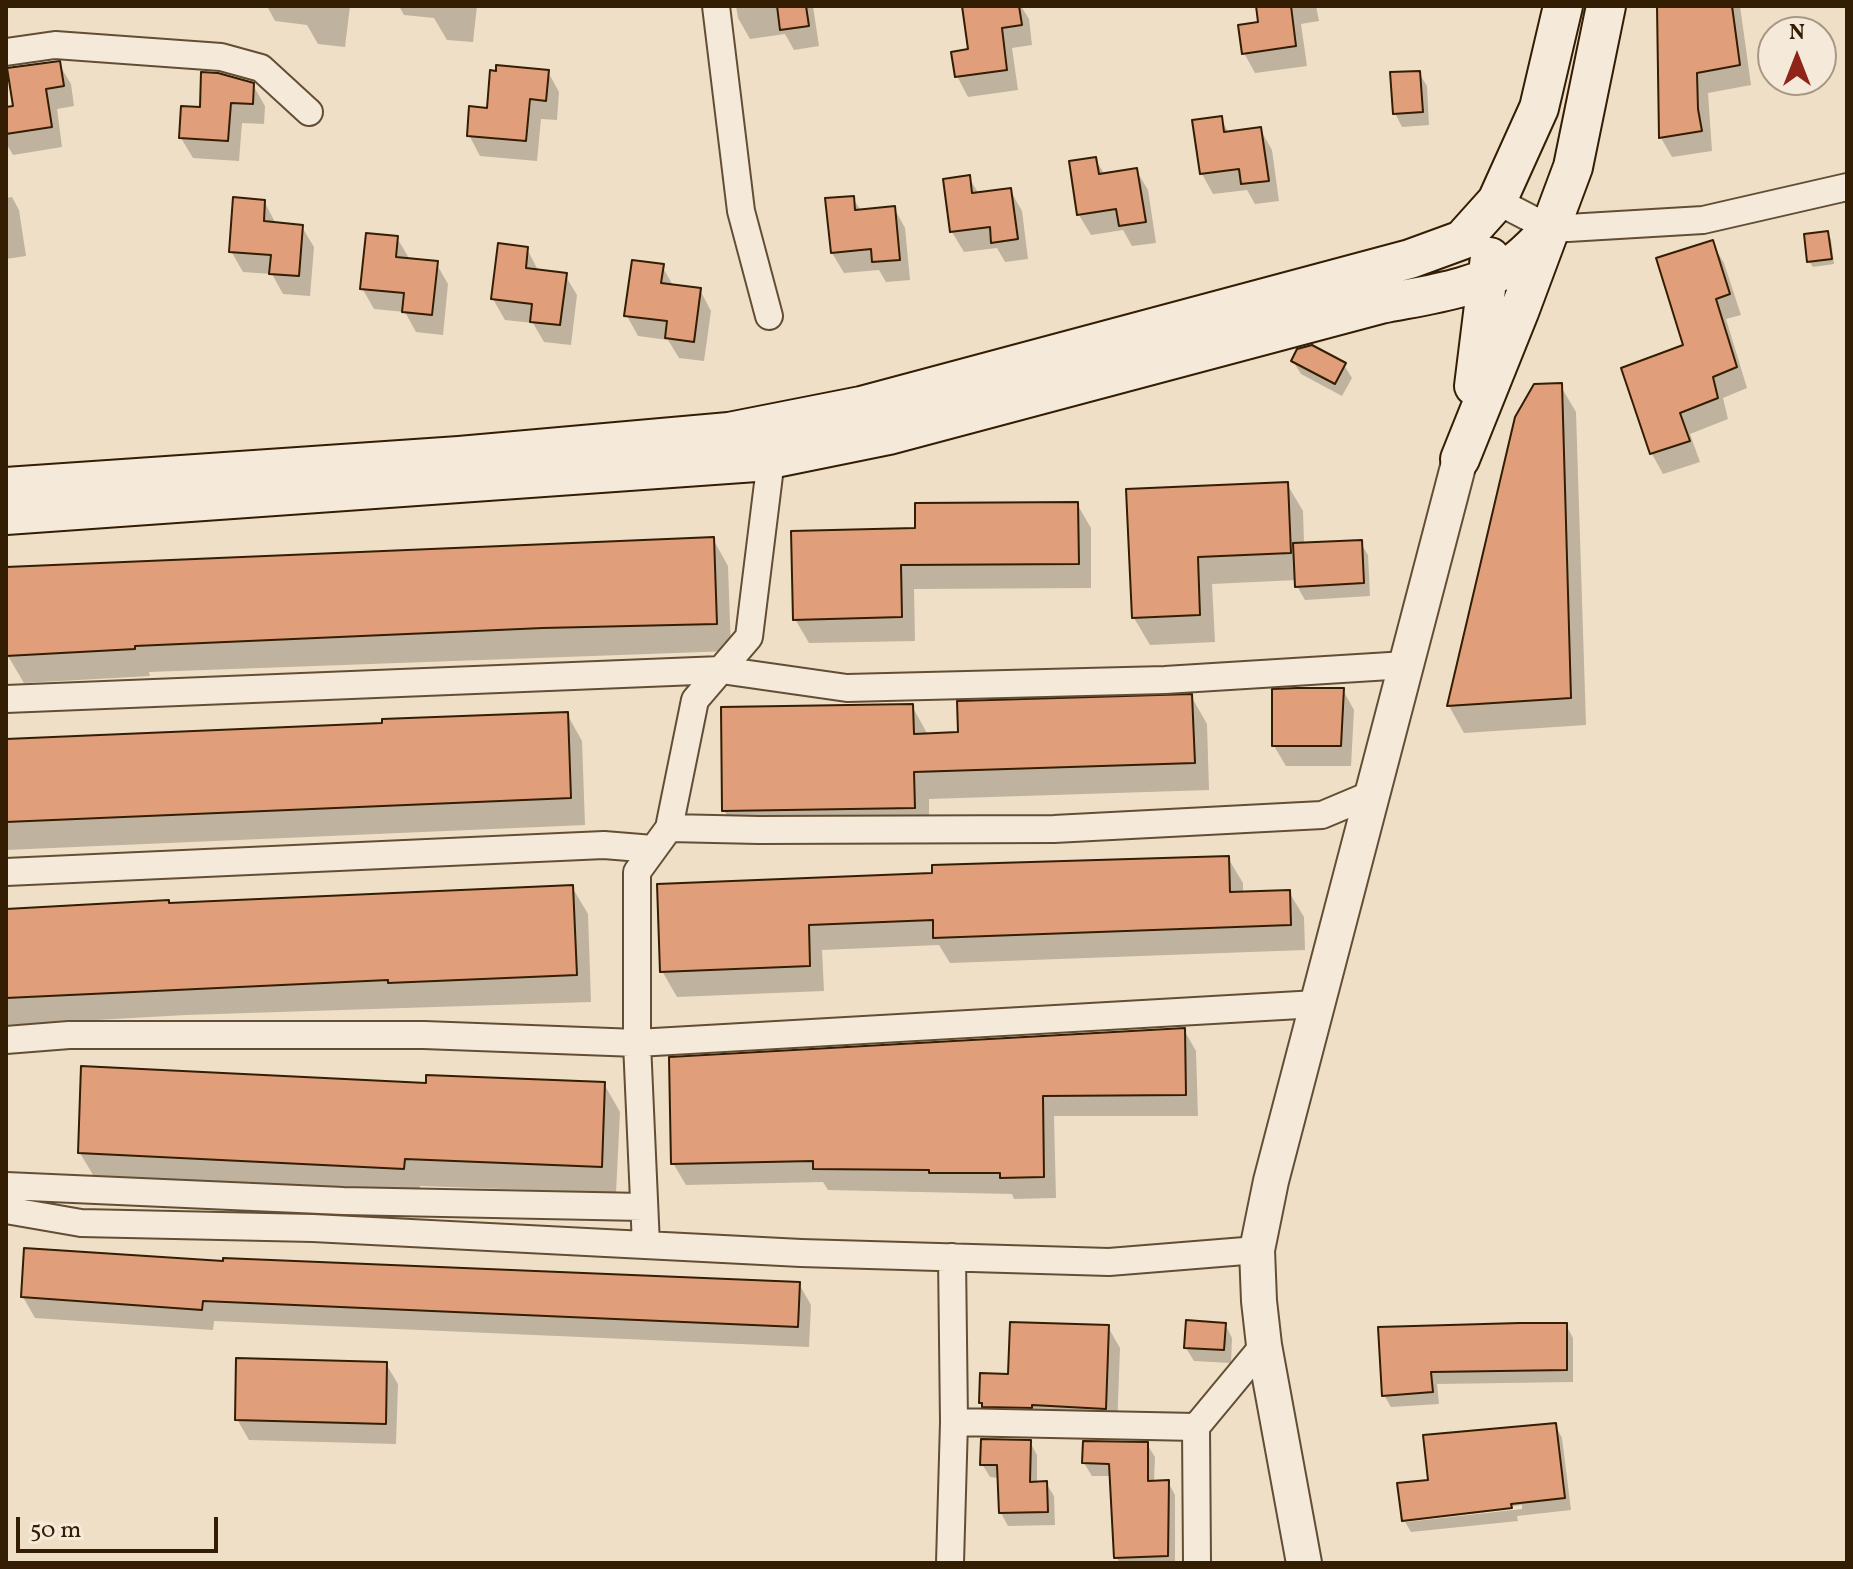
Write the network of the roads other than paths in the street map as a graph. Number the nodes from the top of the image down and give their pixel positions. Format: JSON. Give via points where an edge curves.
{"nodes":[{"id":1,"x":716,"y":6,"type":"edge"},
{"id":2,"x":1563,"y":6,"type":"edge"},
{"id":3,"x":1606,"y":6,"type":"edge"},
{"id":4,"x":6,"y":52,"type":"edge"},
{"id":5,"x":309,"y":112,"type":"dead end"},
{"id":6,"x":1847,"y":187,"type":"edge"},
{"id":7,"x":1497,"y":201,"type":"junction"},
{"id":8,"x":1551,"y":229,"type":"junction"},
{"id":9,"x":1487,"y":278,"type":"junction"},
{"id":10,"x":769,"y":316,"type":"dead end"},
{"id":11,"x":771,"y":459,"type":"junction"},
{"id":12,"x":1460,"y":459,"type":"junction"},
{"id":13,"x":6,"y":487,"type":"edge"},
{"id":14,"x":6,"y":515,"type":"edge"},
{"id":15,"x":1406,"y":665,"type":"junction"},
{"id":16,"x":721,"y":670,"type":"junction"},
{"id":17,"x":6,"y":699,"type":"edge"},
{"id":18,"x":1372,"y":794,"type":"junction"},
{"id":19,"x":661,"y":838,"type":"junction"},
{"id":20,"x":6,"y":872,"type":"edge"},
{"id":21,"x":1317,"y":1004,"type":"junction"},
{"id":22,"x":6,"y":1040,"type":"edge"},
{"id":23,"x":637,"y":1043,"type":"junction"},
{"id":24,"x":6,"y":1186,"type":"edge"},
{"id":25,"x":643,"y":1207,"type":"junction"},
{"id":26,"x":6,"y":1210,"type":"edge"},
{"id":27,"x":646,"y":1245,"type":"junction"},
{"id":28,"x":1257,"y":1250,"type":"junction"},
{"id":29,"x":952,"y":1257,"type":"junction"},
{"id":30,"x":1264,"y":1345,"type":"junction"},
{"id":31,"x":954,"y":1422,"type":"junction"},
{"id":32,"x":1196,"y":1427,"type":"junction"},
{"id":33,"x":950,"y":1563,"type":"edge"},
{"id":34,"x":1197,"y":1563,"type":"edge"},
{"id":35,"x":1304,"y":1563,"type":"edge"}],
"edges":[{"from":1,"to":10,"type":"street","via":[[741,211]]},
{"from":2,"to":7,"type":"main road","via":[[1539,108]]},
{"from":3,"to":8,"type":"main road","via":[[1573,167]]},
{"from":4,"to":5,"type":"street","via":[[55,45],[221,57],[261,68]]},
{"from":6,"to":8,"type":"street","via":[[1703,220]]},
{"from":7,"to":8,"type":"street"},
{"from":7,"to":9,"type":"main road"},
{"from":7,"to":13,"type":"main road","via":[[1462,240],[1410,259],[861,406],[744,430]]},
{"from":8,"to":9,"type":"main road","via":[[1514,263]]},
{"from":8,"to":12,"type":"main road"},
{"from":9,"to":11,"type":"main road","via":[[889,435]]},
{"from":9,"to":12,"type":"main road","via":[[1479,360]]},
{"from":11,"to":14,"type":"main road"},
{"from":11,"to":16,"type":"street","via":[[749,637]]},
{"from":12,"to":15,"type":"street"},
{"from":15,"to":16,"type":"street","via":[[1165,680],[847,688]]},
{"from":15,"to":18,"type":"street"},
{"from":16,"to":17,"type":"street"},
{"from":16,"to":19,"type":"street","via":[[695,700]]},
{"from":18,"to":19,"type":"street","via":[[1322,815],[1054,829],[759,830]]},
{"from":18,"to":21,"type":"street"},
{"from":19,"to":20,"type":"street","via":[[604,845]]},
{"from":19,"to":23,"type":"street","via":[[637,872]]},
{"from":21,"to":23,"type":"street"},
{"from":21,"to":28,"type":"street"},
{"from":22,"to":23,"type":"street","via":[[69,1035],[424,1035]]},
{"from":23,"to":25,"type":"street"},
{"from":24,"to":25,"type":"street"},
{"from":25,"to":27,"type":"street"},
{"from":26,"to":27,"type":"street","via":[[81,1223],[313,1228]]},
{"from":27,"to":29,"type":"street"},
{"from":28,"to":29,"type":"street","via":[[1109,1262]]},
{"from":28,"to":30,"type":"street"},
{"from":29,"to":31,"type":"street"},
{"from":30,"to":32,"type":"street"},
{"from":30,"to":35,"type":"street"},
{"from":31,"to":32,"type":"street"},
{"from":31,"to":33,"type":"street"},
{"from":32,"to":34,"type":"street"}]}
